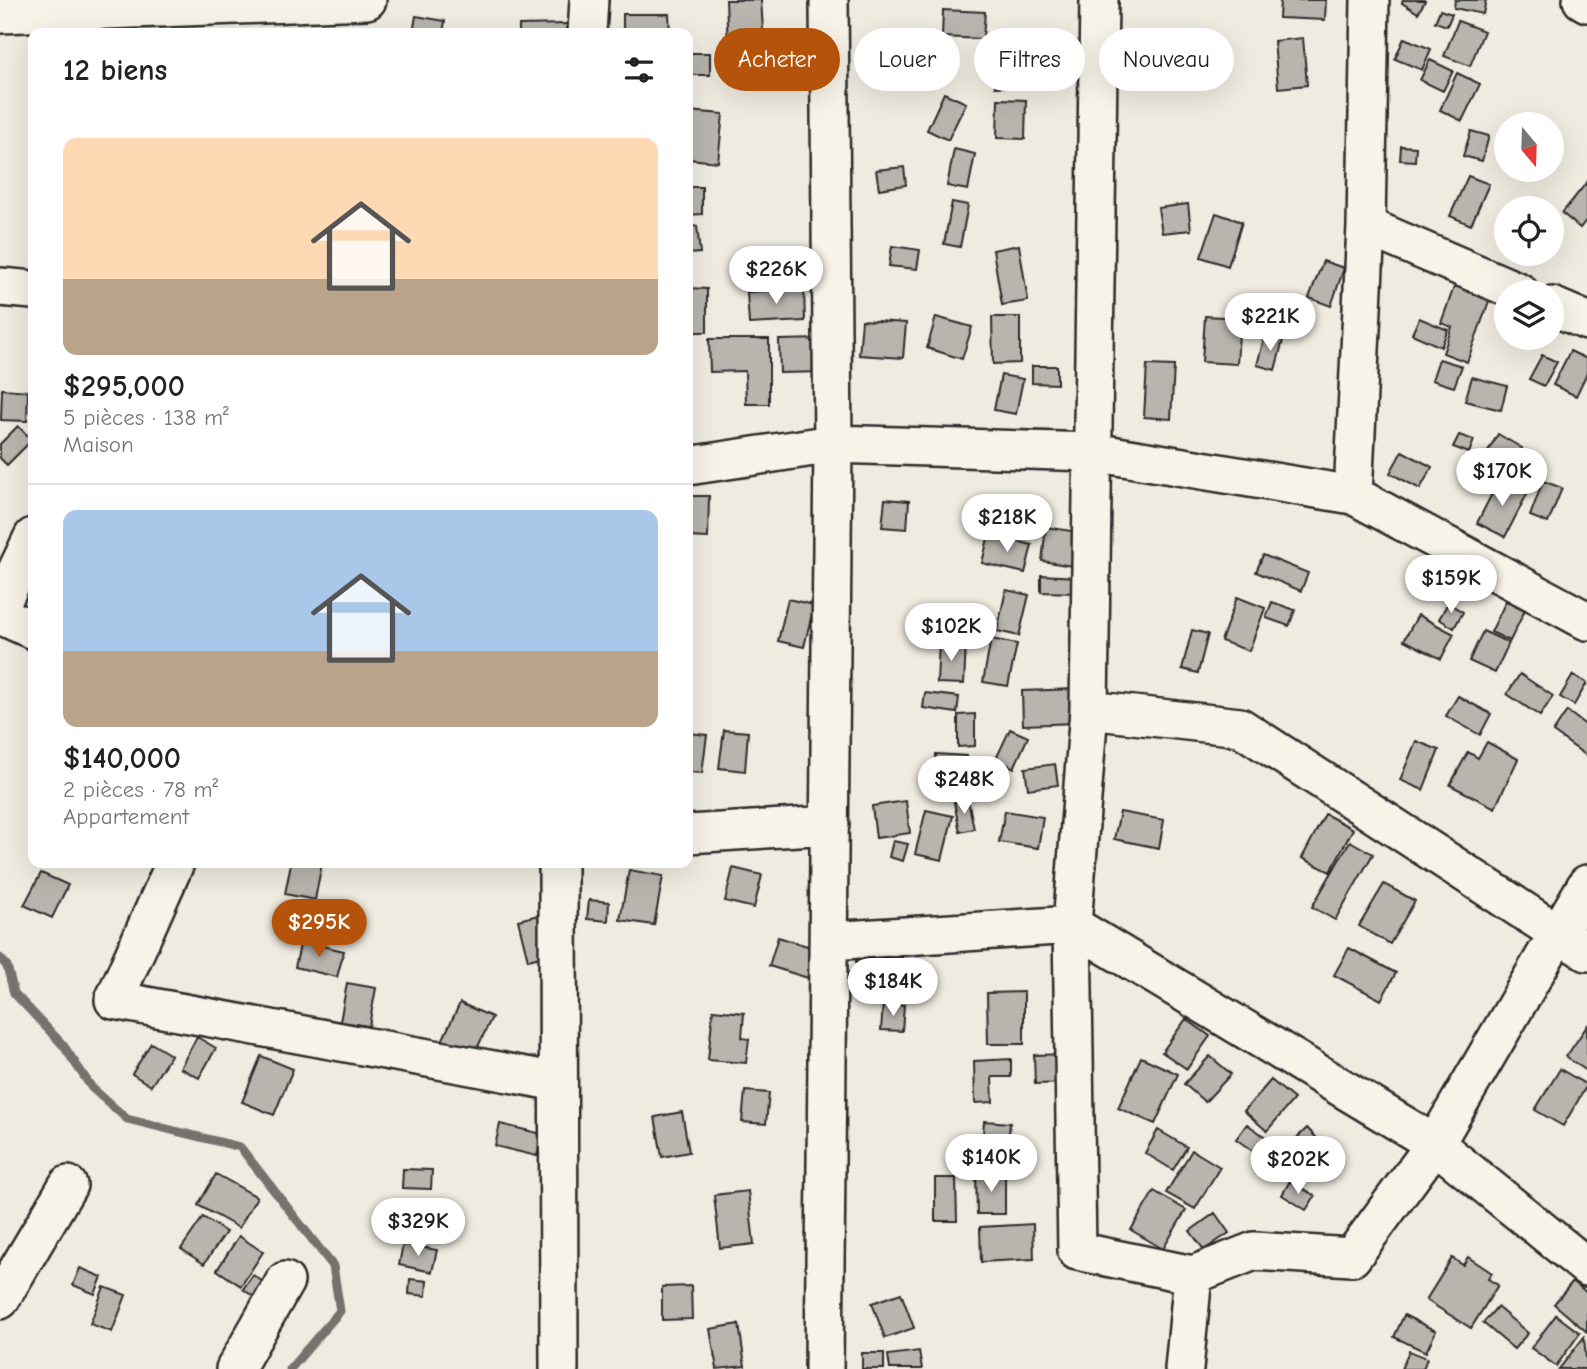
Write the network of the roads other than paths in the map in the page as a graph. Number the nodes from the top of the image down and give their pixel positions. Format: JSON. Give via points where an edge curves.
{"nodes":[{"id":1,"x":367,"y":0,"type":"edge"},
{"id":2,"x":589,"y":0,"type":"edge"},
{"id":3,"x":829,"y":0,"type":"edge"},
{"id":4,"x":1100,"y":0,"type":"edge"},
{"id":5,"x":1370,"y":0,"type":"edge"},
{"id":6,"x":1581,"y":0,"type":"edge"},
{"id":7,"x":1587,"y":4,"type":"edge"},
{"id":8,"x":309,"y":12,"type":"edge"},
{"id":9,"x":0,"y":14,"type":"edge"},
{"id":10,"x":58,"y":16,"type":"edge"},
{"id":11,"x":587,"y":28,"type":"edge"},
{"id":12,"x":1366,"y":226,"type":"junction"},
{"id":13,"x":1494,"y":281,"type":"edge"},
{"id":14,"x":0,"y":287,"type":"edge"},
{"id":15,"x":28,"y":290,"type":"edge"},
{"id":16,"x":1564,"y":311,"type":"edge"},
{"id":17,"x":1587,"y":321,"type":"edge"},
{"id":18,"x":833,"y":444,"type":"junction"},
{"id":19,"x":1093,"y":452,"type":"junction"},
{"id":20,"x":693,"y":465,"type":"edge"},
{"id":21,"x":1353,"y":495,"type":"junction"},
{"id":22,"x":28,"y":547,"type":"edge"},
{"id":23,"x":0,"y":606,"type":"edge"},
{"id":24,"x":0,"y":615,"type":"edge"},
{"id":25,"x":1587,"y":621,"type":"edge"},
{"id":26,"x":28,"y":629,"type":"edge"},
{"id":27,"x":1089,"y":710,"type":"junction"},
{"id":28,"x":830,"y":825,"type":"junction"},
{"id":29,"x":693,"y":834,"type":"edge"},
{"id":30,"x":173,"y":868,"type":"edge"},
{"id":31,"x":558,"y":868,"type":"edge"},
{"id":32,"x":1587,"y":884,"type":"edge"},
{"id":33,"x":1072,"y":925,"type":"junction"},
{"id":34,"x":830,"y":941,"type":"junction"},
{"id":35,"x":1574,"y":942,"type":"edge"},
{"id":36,"x":558,"y":1082,"type":"junction"},
{"id":37,"x":1435,"y":1144,"type":"junction"},
{"id":38,"x":68,"y":1185,"type":"dead end"},
{"id":39,"x":1587,"y":1267,"type":"edge"},
{"id":40,"x":1193,"y":1275,"type":"junction"},
{"id":41,"x":285,"y":1281,"type":"dead end"},
{"id":42,"x":0,"y":1300,"type":"edge"},
{"id":43,"x":235,"y":1369,"type":"edge"},
{"id":44,"x":559,"y":1369,"type":"edge"},
{"id":45,"x":824,"y":1369,"type":"edge"},
{"id":46,"x":1184,"y":1369,"type":"edge"}],
"edges":[{"from":1,"to":8,"type":"street"},
{"from":2,"to":11,"type":"street"},
{"from":3,"to":18,"type":"street"},
{"from":4,"to":19,"type":"street"},
{"from":5,"to":12,"type":"street"},
{"from":6,"to":7,"type":"street"},
{"from":8,"to":10,"type":"street"},
{"from":9,"to":10,"type":"street"},
{"from":12,"to":13,"type":"street"},
{"from":12,"to":21,"type":"street"},
{"from":14,"to":15,"type":"street"},
{"from":16,"to":17,"type":"street"},
{"from":18,"to":19,"type":"street"},
{"from":18,"to":20,"type":"street"},
{"from":18,"to":28,"type":"street"},
{"from":19,"to":21,"type":"street"},
{"from":19,"to":27,"type":"street"},
{"from":21,"to":25,"type":"street"},
{"from":22,"to":23,"type":"street"},
{"from":24,"to":26,"type":"street"},
{"from":27,"to":33,"type":"street"},
{"from":27,"to":35,"type":"street","via":[[1240,727]]},
{"from":28,"to":29,"type":"street"},
{"from":28,"to":34,"type":"street"},
{"from":30,"to":36,"type":"street","via":[[114,1000]]},
{"from":31,"to":36,"type":"street"},
{"from":32,"to":35,"type":"street"},
{"from":33,"to":34,"type":"street"},
{"from":33,"to":37,"type":"street"},
{"from":33,"to":40,"type":"street","via":[[1077,1251]]},
{"from":34,"to":45,"type":"street"},
{"from":35,"to":37,"type":"street"},
{"from":36,"to":44,"type":"street"},
{"from":37,"to":39,"type":"street"},
{"from":37,"to":40,"type":"street","via":[[1352,1257],[1254,1251]]},
{"from":38,"to":42,"type":"street"},
{"from":40,"to":46,"type":"street"},
{"from":41,"to":43,"type":"street"}]}
